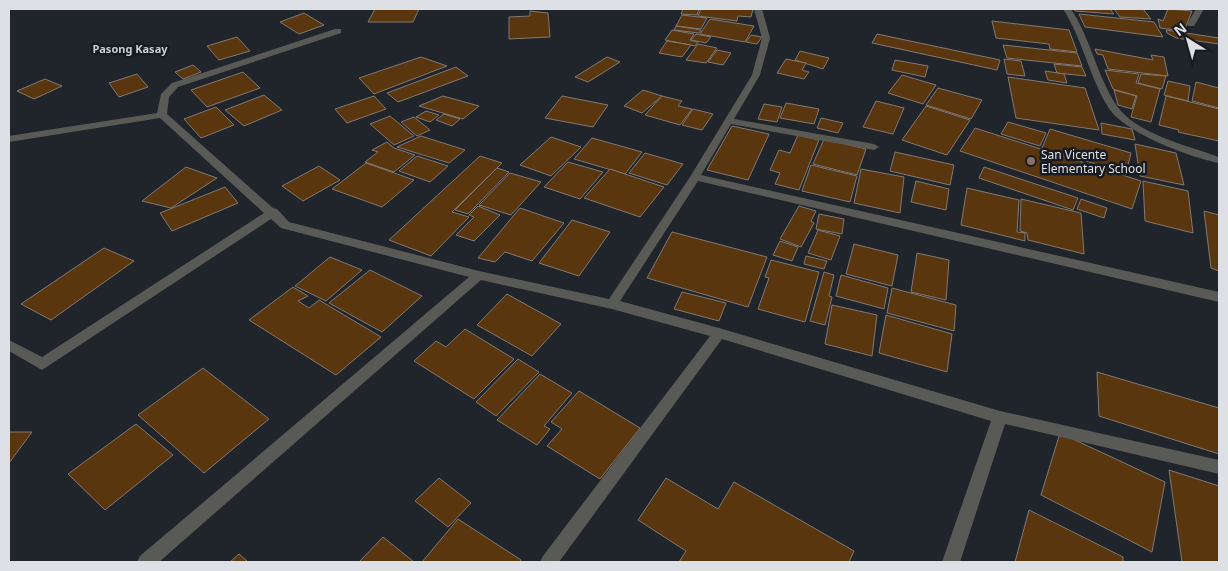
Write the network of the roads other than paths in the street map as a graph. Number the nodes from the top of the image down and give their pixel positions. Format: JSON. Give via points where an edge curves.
{"nodes":[{"id":1,"x":758,"y":9,"type":"edge"},
{"id":2,"x":1067,"y":9,"type":"edge"},
{"id":3,"x":1200,"y":9,"type":"edge"},
{"id":4,"x":1191,"y":24,"type":"dead end"},
{"id":5,"x":338,"y":31,"type":"dead end"},
{"id":6,"x":162,"y":115,"type":"junction"},
{"id":7,"x":729,"y":121,"type":"junction"},
{"id":8,"x":9,"y":139,"type":"edge"},
{"id":9,"x":874,"y":147,"type":"dead end"},
{"id":10,"x":1219,"y":160,"type":"edge"},
{"id":11,"x":695,"y":177,"type":"junction"},
{"id":12,"x":273,"y":212,"type":"junction"},
{"id":13,"x":479,"y":275,"type":"junction"},
{"id":14,"x":1219,"y":297,"type":"edge"},
{"id":15,"x":612,"y":304,"type":"junction"},
{"id":16,"x":719,"y":333,"type":"junction"},
{"id":17,"x":9,"y":345,"type":"edge"},
{"id":18,"x":1000,"y":417,"type":"junction"},
{"id":19,"x":1219,"y":467,"type":"edge"},
{"id":20,"x":146,"y":562,"type":"edge"},
{"id":21,"x":549,"y":562,"type":"edge"},
{"id":22,"x":951,"y":562,"type":"edge"}],
"edges":[{"from":1,"to":7,"type":"street","via":[[766,38],[756,75]]},
{"from":2,"to":10,"type":"street","via":[[1114,109],[1129,122],[1154,135]]},
{"from":3,"to":4,"type":"street"},
{"from":5,"to":6,"type":"street","via":[[175,84],[163,98]]},
{"from":6,"to":8,"type":"street"},
{"from":6,"to":12,"type":"street"},
{"from":7,"to":9,"type":"street"},
{"from":7,"to":11,"type":"street"},
{"from":11,"to":14,"type":"street"},
{"from":11,"to":15,"type":"street"},
{"from":12,"to":13,"type":"street","via":[[285,225]]},
{"from":12,"to":17,"type":"street","via":[[42,364]]},
{"from":13,"to":15,"type":"street"},
{"from":13,"to":20,"type":"street"},
{"from":15,"to":16,"type":"street"},
{"from":16,"to":18,"type":"street"},
{"from":16,"to":21,"type":"street"},
{"from":18,"to":19,"type":"street"},
{"from":18,"to":22,"type":"street"}]}
